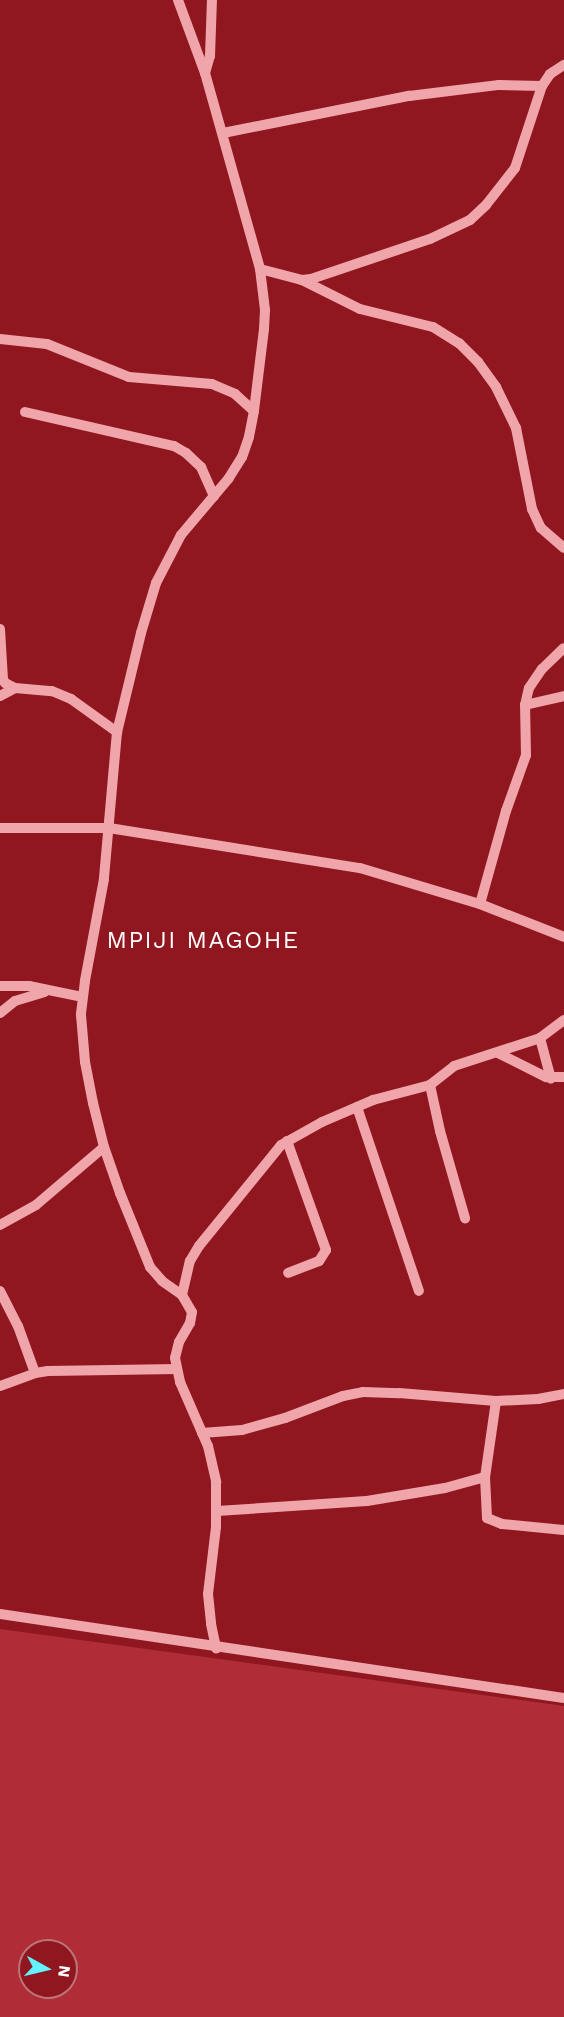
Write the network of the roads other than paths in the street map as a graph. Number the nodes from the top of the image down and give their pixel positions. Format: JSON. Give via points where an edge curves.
{"nodes":[{"id":1,"x":178,"y":0,"type":"edge"},
{"id":2,"x":212,"y":0,"type":"edge"},
{"id":3,"x":564,"y":65,"type":"edge"},
{"id":4,"x":205,"y":73,"type":"junction"},
{"id":5,"x":542,"y":86,"type":"junction"},
{"id":6,"x":223,"y":134,"type":"junction"},
{"id":7,"x":260,"y":269,"type":"junction"},
{"id":8,"x":302,"y":280,"type":"junction"},
{"id":9,"x":0,"y":339,"type":"edge"},
{"id":10,"x":254,"y":411,"type":"junction"},
{"id":11,"x":25,"y":412,"type":"dead end"},
{"id":12,"x":214,"y":496,"type":"junction"},
{"id":13,"x":564,"y":548,"type":"edge"},
{"id":14,"x":0,"y":629,"type":"edge"},
{"id":15,"x":564,"y":648,"type":"edge"},
{"id":16,"x":15,"y":688,"type":"junction"},
{"id":17,"x":0,"y":696,"type":"edge"},
{"id":18,"x":564,"y":696,"type":"edge"},
{"id":19,"x":525,"y":705,"type":"junction"},
{"id":20,"x":117,"y":732,"type":"junction"},
{"id":21,"x":0,"y":828,"type":"edge"},
{"id":22,"x":109,"y":828,"type":"junction"},
{"id":23,"x":480,"y":904,"type":"junction"},
{"id":24,"x":564,"y":937,"type":"edge"},
{"id":25,"x":0,"y":986,"type":"edge"},
{"id":26,"x":54,"y":990,"type":"junction"},
{"id":27,"x":82,"y":997,"type":"junction"},
{"id":28,"x":0,"y":1012,"type":"edge"},
{"id":29,"x":564,"y":1020,"type":"edge"},
{"id":30,"x":540,"y":1038,"type":"junction"},
{"id":31,"x":498,"y":1053,"type":"junction"},
{"id":32,"x":564,"y":1077,"type":"edge"},
{"id":33,"x":551,"y":1079,"type":"junction"},
{"id":34,"x":429,"y":1085,"type":"junction"},
{"id":35,"x":357,"y":1107,"type":"junction"},
{"id":36,"x":287,"y":1141,"type":"junction"},
{"id":37,"x":104,"y":1147,"type":"junction"},
{"id":38,"x":465,"y":1218,"type":"dead end"},
{"id":39,"x":0,"y":1225,"type":"edge"},
{"id":40,"x":288,"y":1273,"type":"dead end"},
{"id":41,"x":0,"y":1291,"type":"edge"},
{"id":42,"x":419,"y":1291,"type":"dead end"},
{"id":43,"x":182,"y":1295,"type":"junction"},
{"id":44,"x":177,"y":1369,"type":"junction"},
{"id":45,"x":35,"y":1373,"type":"junction"},
{"id":46,"x":0,"y":1386,"type":"edge"},
{"id":47,"x":564,"y":1394,"type":"edge"},
{"id":48,"x":496,"y":1401,"type":"junction"},
{"id":49,"x":202,"y":1433,"type":"junction"},
{"id":50,"x":485,"y":1477,"type":"junction"},
{"id":51,"x":217,"y":1511,"type":"junction"},
{"id":52,"x":564,"y":1530,"type":"edge"},
{"id":53,"x":0,"y":1614,"type":"edge"},
{"id":54,"x":216,"y":1648,"type":"junction"},
{"id":55,"x":564,"y":1698,"type":"edge"}],
"edges":[{"from":1,"to":4,"type":"street"},
{"from":2,"to":4,"type":"street","via":[[210,56]]},
{"from":3,"to":5,"type":"street","via":[[550,74]]},
{"from":4,"to":6,"type":"street"},
{"from":5,"to":6,"type":"street","via":[[499,85],[409,96]]},
{"from":5,"to":8,"type":"street","via":[[515,168],[470,220],[430,239]]},
{"from":6,"to":7,"type":"street"},
{"from":7,"to":8,"type":"street"},
{"from":7,"to":10,"type":"street","via":[[266,310]]},
{"from":8,"to":13,"type":"street","via":[[360,309],[433,327],[472,356],[496,387],[516,428],[526,491],[537,518],[550,538]]},
{"from":9,"to":10,"type":"street","via":[[47,344],[129,377],[212,384],[234,394]]},
{"from":10,"to":12,"type":"street","via":[[242,457]]},
{"from":11,"to":12,"type":"street","via":[[174,446],[201,467]]},
{"from":12,"to":20,"type":"street","via":[[181,535],[156,583]]},
{"from":14,"to":16,"type":"street","via":[[3,679]]},
{"from":15,"to":19,"type":"street","via":[[529,688]]},
{"from":16,"to":17,"type":"street"},
{"from":16,"to":20,"type":"street","via":[[52,691],[71,699]]},
{"from":18,"to":19,"type":"street"},
{"from":19,"to":23,"type":"street","via":[[526,755]]},
{"from":20,"to":22,"type":"street"},
{"from":21,"to":22,"type":"street"},
{"from":22,"to":23,"type":"street","via":[[360,868]]},
{"from":22,"to":27,"type":"street","via":[[102,895]]},
{"from":23,"to":24,"type":"street"},
{"from":25,"to":26,"type":"street"},
{"from":26,"to":27,"type":"street"},
{"from":26,"to":28,"type":"street","via":[[26,996]]},
{"from":27,"to":37,"type":"street","via":[[85,1062]]},
{"from":29,"to":30,"type":"street"},
{"from":30,"to":31,"type":"street"},
{"from":30,"to":33,"type":"street"},
{"from":31,"to":33,"type":"street"},
{"from":31,"to":34,"type":"street","via":[[454,1066]]},
{"from":32,"to":33,"type":"street"},
{"from":34,"to":35,"type":"street"},
{"from":34,"to":38,"type":"street"},
{"from":35,"to":36,"type":"street"},
{"from":35,"to":42,"type":"street"},
{"from":36,"to":40,"type":"street","via":[[326,1250],[319,1261]]},
{"from":36,"to":43,"type":"street","via":[[268,1158],[199,1246],[190,1261]]},
{"from":37,"to":39,"type":"street","via":[[36,1205]]},
{"from":37,"to":43,"type":"street","via":[[150,1267]]},
{"from":41,"to":45,"type":"street"},
{"from":43,"to":44,"type":"street","via":[[189,1303],[192,1318],[176,1348]]},
{"from":44,"to":45,"type":"street"},
{"from":44,"to":49,"type":"street"},
{"from":45,"to":46,"type":"street"},
{"from":47,"to":48,"type":"street"},
{"from":48,"to":49,"type":"street","via":[[363,1392],[242,1430]]},
{"from":48,"to":50,"type":"street"},
{"from":49,"to":51,"type":"street","via":[[212,1461]]},
{"from":50,"to":51,"type":"street","via":[[367,1501]]},
{"from":50,"to":52,"type":"street","via":[[487,1518],[502,1524]]},
{"from":51,"to":54,"type":"street","via":[[208,1594]]},
{"from":53,"to":54,"type":"street"},
{"from":54,"to":55,"type":"street"}]}
